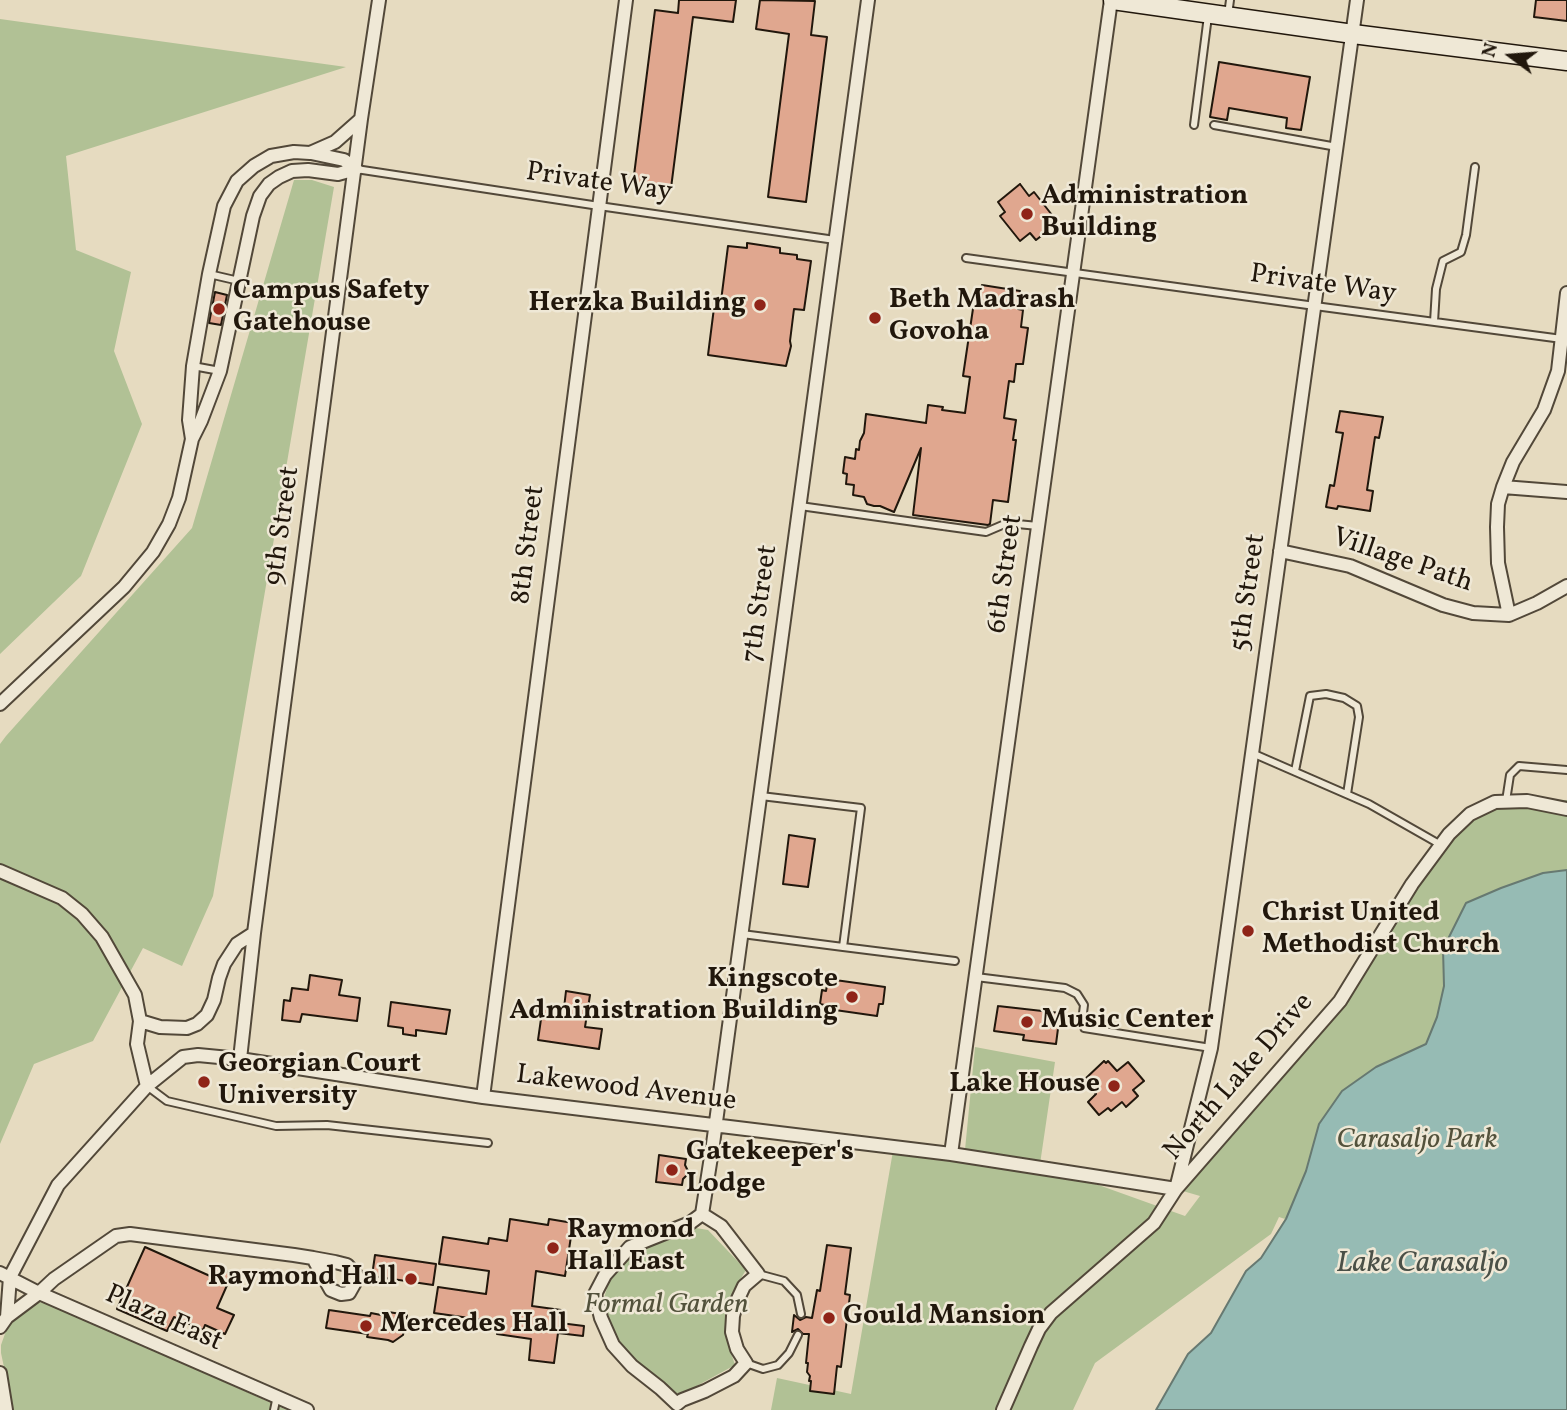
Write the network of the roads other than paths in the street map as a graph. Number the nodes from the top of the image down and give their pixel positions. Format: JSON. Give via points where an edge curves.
{"nodes":[{"id":1,"x":379,"y":0,"type":"edge"},
{"id":2,"x":626,"y":0,"type":"edge"},
{"id":3,"x":868,"y":0,"type":"edge"},
{"id":4,"x":1112,"y":0,"type":"edge"},
{"id":5,"x":1357,"y":0,"type":"edge"},
{"id":6,"x":1229,"y":8,"type":"edge"},
{"id":7,"x":1209,"y":14,"type":"junction"},
{"id":8,"x":1353,"y":34,"type":"junction"},
{"id":9,"x":1567,"y":61,"type":"edge"},
{"id":10,"x":361,"y":119,"type":"junction"},
{"id":11,"x":1194,"y":125,"type":"dead end"},
{"id":12,"x":1214,"y":125,"type":"dead end"},
{"id":13,"x":1337,"y":147,"type":"junction"},
{"id":14,"x":310,"y":153,"type":"junction"},
{"id":15,"x":1475,"y":167,"type":"dead end"},
{"id":16,"x":356,"y":169,"type":"junction"},
{"id":17,"x":599,"y":206,"type":"junction"},
{"id":18,"x":836,"y":240,"type":"junction"},
{"id":19,"x":966,"y":258,"type":"dead end"},
{"id":20,"x":1073,"y":272,"type":"junction"},
{"id":21,"x":209,"y":274,"type":"junction"},
{"id":22,"x":239,"y":281,"type":"junction"},
{"id":23,"x":1567,"y":293,"type":"edge"},
{"id":24,"x":1315,"y":306,"type":"junction"},
{"id":25,"x":1434,"y":322,"type":"junction"},
{"id":26,"x":1564,"y":339,"type":"edge"},
{"id":27,"x":193,"y":366,"type":"junction"},
{"id":28,"x":220,"y":371,"type":"junction"},
{"id":29,"x":192,"y":439,"type":"junction"},
{"id":30,"x":1503,"y":487,"type":"junction"},
{"id":31,"x":1567,"y":492,"type":"edge"},
{"id":32,"x":800,"y":506,"type":"junction"},
{"id":33,"x":1038,"y":526,"type":"junction"},
{"id":34,"x":1280,"y":551,"type":"junction"},
{"id":35,"x":1567,"y":586,"type":"edge"},
{"id":36,"x":1509,"y":615,"type":"junction"},
{"id":37,"x":0,"y":704,"type":"edge"},
{"id":38,"x":1252,"y":753,"type":"junction"},
{"id":39,"x":1567,"y":770,"type":"edge"},
{"id":40,"x":1295,"y":771,"type":"junction"},
{"id":41,"x":1347,"y":794,"type":"junction"},
{"id":42,"x":761,"y":796,"type":"junction"},
{"id":43,"x":1506,"y":802,"type":"junction"},
{"id":44,"x":1567,"y":809,"type":"edge"},
{"id":45,"x":1441,"y":845,"type":"junction"},
{"id":46,"x":0,"y":871,"type":"edge"},
{"id":47,"x":254,"y":933,"type":"junction"},
{"id":48,"x":742,"y":934,"type":"junction"},
{"id":49,"x":844,"y":947,"type":"junction"},
{"id":50,"x":955,"y":961,"type":"dead end"},
{"id":51,"x":976,"y":977,"type":"junction"},
{"id":52,"x":140,"y":1021,"type":"junction"},
{"id":53,"x":1212,"y":1048,"type":"junction"},
{"id":54,"x":240,"y":1059,"type":"junction"},
{"id":55,"x":147,"y":1086,"type":"junction"},
{"id":56,"x":483,"y":1097,"type":"junction"},
{"id":57,"x":716,"y":1126,"type":"junction"},
{"id":58,"x":488,"y":1143,"type":"dead end"},
{"id":59,"x":951,"y":1154,"type":"junction"},
{"id":60,"x":1176,"y":1189,"type":"junction"},
{"id":61,"x":702,"y":1214,"type":"junction"},
{"id":62,"x":313,"y":1258,"type":"dead end"},
{"id":63,"x":758,"y":1274,"type":"junction"},
{"id":64,"x":5,"y":1275,"type":"edge"},
{"id":65,"x":39,"y":1293,"type":"junction"},
{"id":66,"x":801,"y":1314,"type":"dead end"},
{"id":67,"x":4,"y":1322,"type":"edge"},
{"id":68,"x":798,"y":1335,"type":"dead end"},
{"id":69,"x":746,"y":1363,"type":"junction"},
{"id":70,"x":0,"y":1376,"type":"edge"},
{"id":71,"x":277,"y":1396,"type":"junction"},
{"id":72,"x":677,"y":1407,"type":"edge"},
{"id":73,"x":6,"y":1410,"type":"edge"},
{"id":74,"x":274,"y":1410,"type":"edge"},
{"id":75,"x":306,"y":1410,"type":"edge"},
{"id":76,"x":1003,"y":1410,"type":"edge"}],
"edges":[{"from":1,"to":10,"type":"street","name":"9th Street"},
{"from":2,"to":17,"type":"street","name":"8th Street"},
{"from":3,"to":18,"type":"street","name":"7th Street"},
{"from":4,"to":7,"type":"street"},
{"from":4,"to":20,"type":"street","name":"6th Street"},
{"from":5,"to":8,"type":"street","name":"5th Street"},
{"from":6,"to":7,"type":"street"},
{"from":6,"to":8,"type":"street"},
{"from":7,"to":11,"type":"lane"},
{"from":8,"to":9,"type":"street"},
{"from":8,"to":13,"type":"street","name":"5th Street"},
{"from":10,"to":14,"type":"street","via":[[335,142]]},
{"from":10,"to":16,"type":"street","name":"9th Street"},
{"from":12,"to":13,"type":"lane"},
{"from":13,"to":24,"type":"street","name":"5th Street"},
{"from":14,"to":16,"type":"street","via":[[344,160]]},
{"from":14,"to":21,"type":"street","via":[[271,156],[237,181],[224,206]]},
{"from":15,"to":25,"type":"lane","via":[[1466,236],[1461,252],[1443,261]]},
{"from":16,"to":17,"type":"lane","name":"Private Way"},
{"from":16,"to":22,"type":"street","via":[[338,174],[292,171],[269,184],[253,216]]},
{"from":16,"to":47,"type":"street","name":"9th Street"},
{"from":17,"to":18,"type":"lane","name":"Private Way"},
{"from":17,"to":56,"type":"street","name":"8th Street"},
{"from":18,"to":32,"type":"street","name":"7th Street"},
{"from":19,"to":20,"type":"lane","name":"Private Way"},
{"from":20,"to":24,"type":"lane","name":"Private Way"},
{"from":20,"to":33,"type":"street","name":"6th Street"},
{"from":21,"to":22,"type":"lane"},
{"from":21,"to":27,"type":"street"},
{"from":22,"to":28,"type":"street"},
{"from":23,"to":26,"type":"street","name":"Village Path"},
{"from":24,"to":25,"type":"lane","name":"Private Way"},
{"from":24,"to":34,"type":"street","name":"5th Street"},
{"from":25,"to":26,"type":"lane","name":"Private Way"},
{"from":26,"to":30,"type":"street","name":"Village Path","via":[[1544,410]]},
{"from":27,"to":28,"type":"lane"},
{"from":27,"to":29,"type":"street"},
{"from":28,"to":29,"type":"street"},
{"from":29,"to":37,"type":"street","via":[[179,498],[153,552],[124,586]]},
{"from":30,"to":31,"type":"street"},
{"from":30,"to":36,"type":"street","name":"Village Path","via":[[1498,503],[1498,564]]},
{"from":32,"to":33,"type":"lane","via":[[986,532],[1007,523]]},
{"from":32,"to":42,"type":"street","name":"7th Street"},
{"from":33,"to":51,"type":"street","name":"6th Street"},
{"from":34,"to":36,"type":"street","name":"Village Path","via":[[1350,566],[1443,605]]},
{"from":34,"to":38,"type":"street","name":"5th Street"},
{"from":35,"to":36,"type":"street","name":"Village Path"},
{"from":38,"to":40,"type":"lane"},
{"from":38,"to":53,"type":"street","name":"5th Street"},
{"from":39,"to":43,"type":"lane","via":[[1519,766],[1510,775]]},
{"from":40,"to":41,"type":"lane"},
{"from":40,"to":41,"type":"lane","via":[[1310,696],[1344,698],[1357,706],[1359,717]]},
{"from":41,"to":45,"type":"lane"},
{"from":42,"to":48,"type":"street","name":"7th Street"},
{"from":42,"to":49,"type":"lane","via":[[861,808]]},
{"from":43,"to":44,"type":"street","name":"North Lake Drive"},
{"from":43,"to":45,"type":"street","name":"North Lake Drive","via":[[1470,814]]},
{"from":45,"to":60,"type":"street","name":"North Lake Drive","via":[[1340,1001]]},
{"from":46,"to":52,"type":"street","via":[[62,898],[82,914],[102,937],[135,996]]},
{"from":47,"to":52,"type":"street","via":[[237,944],[224,964],[215,1000],[197,1024],[160,1027]]},
{"from":47,"to":54,"type":"street","name":"9th Street"},
{"from":48,"to":49,"type":"lane"},
{"from":48,"to":57,"type":"street","name":"7th Street"},
{"from":49,"to":50,"type":"lane"},
{"from":51,"to":53,"type":"lane","via":[[1065,988],[1077,994],[1084,1005],[1084,1028]]},
{"from":51,"to":59,"type":"street","name":"6th Street"},
{"from":52,"to":55,"type":"street","via":[[137,1044]]},
{"from":53,"to":60,"type":"street","name":"5th Street"},
{"from":54,"to":55,"type":"street","name":"Lakewood Avenue","via":[[183,1057]]},
{"from":54,"to":56,"type":"street","name":"Lakewood Avenue"},
{"from":55,"to":58,"type":"lane","via":[[167,1101],[276,1126],[327,1125]]},
{"from":55,"to":64,"type":"street","name":"Lakewood Avenue","via":[[58,1185]]},
{"from":56,"to":57,"type":"street","name":"Lakewood Avenue"},
{"from":57,"to":59,"type":"street","name":"Lakewood Avenue"},
{"from":57,"to":61,"type":"street","name":"7th Street"},
{"from":59,"to":60,"type":"street","name":"Lakewood Avenue"},
{"from":60,"to":76,"type":"street","name":"North Lake Drive","via":[[1154,1223],[1051,1312]]},
{"from":61,"to":63,"type":"street","via":[[721,1227]]},
{"from":61,"to":72,"type":"street","via":[[630,1247],[595,1294],[613,1345]]},
{"from":62,"to":65,"type":"street","via":[[130,1234],[106,1242]]},
{"from":63,"to":66,"type":"lane","via":[[784,1281],[797,1295]]},
{"from":63,"to":69,"type":"street","via":[[744,1286],[733,1316],[732,1332]]},
{"from":64,"to":65,"type":"street","name":"Plaza East"},
{"from":64,"to":67,"type":"street"},
{"from":65,"to":67,"type":"street"},
{"from":65,"to":71,"type":"street","name":"Plaza East"},
{"from":68,"to":69,"type":"lane","via":[[778,1365],[763,1369]]},
{"from":69,"to":72,"type":"street","via":[[734,1376],[682,1400]]},
{"from":70,"to":73,"type":"street"},
{"from":71,"to":74,"type":"lane"},
{"from":71,"to":75,"type":"street","name":"Plaza East"}]}
